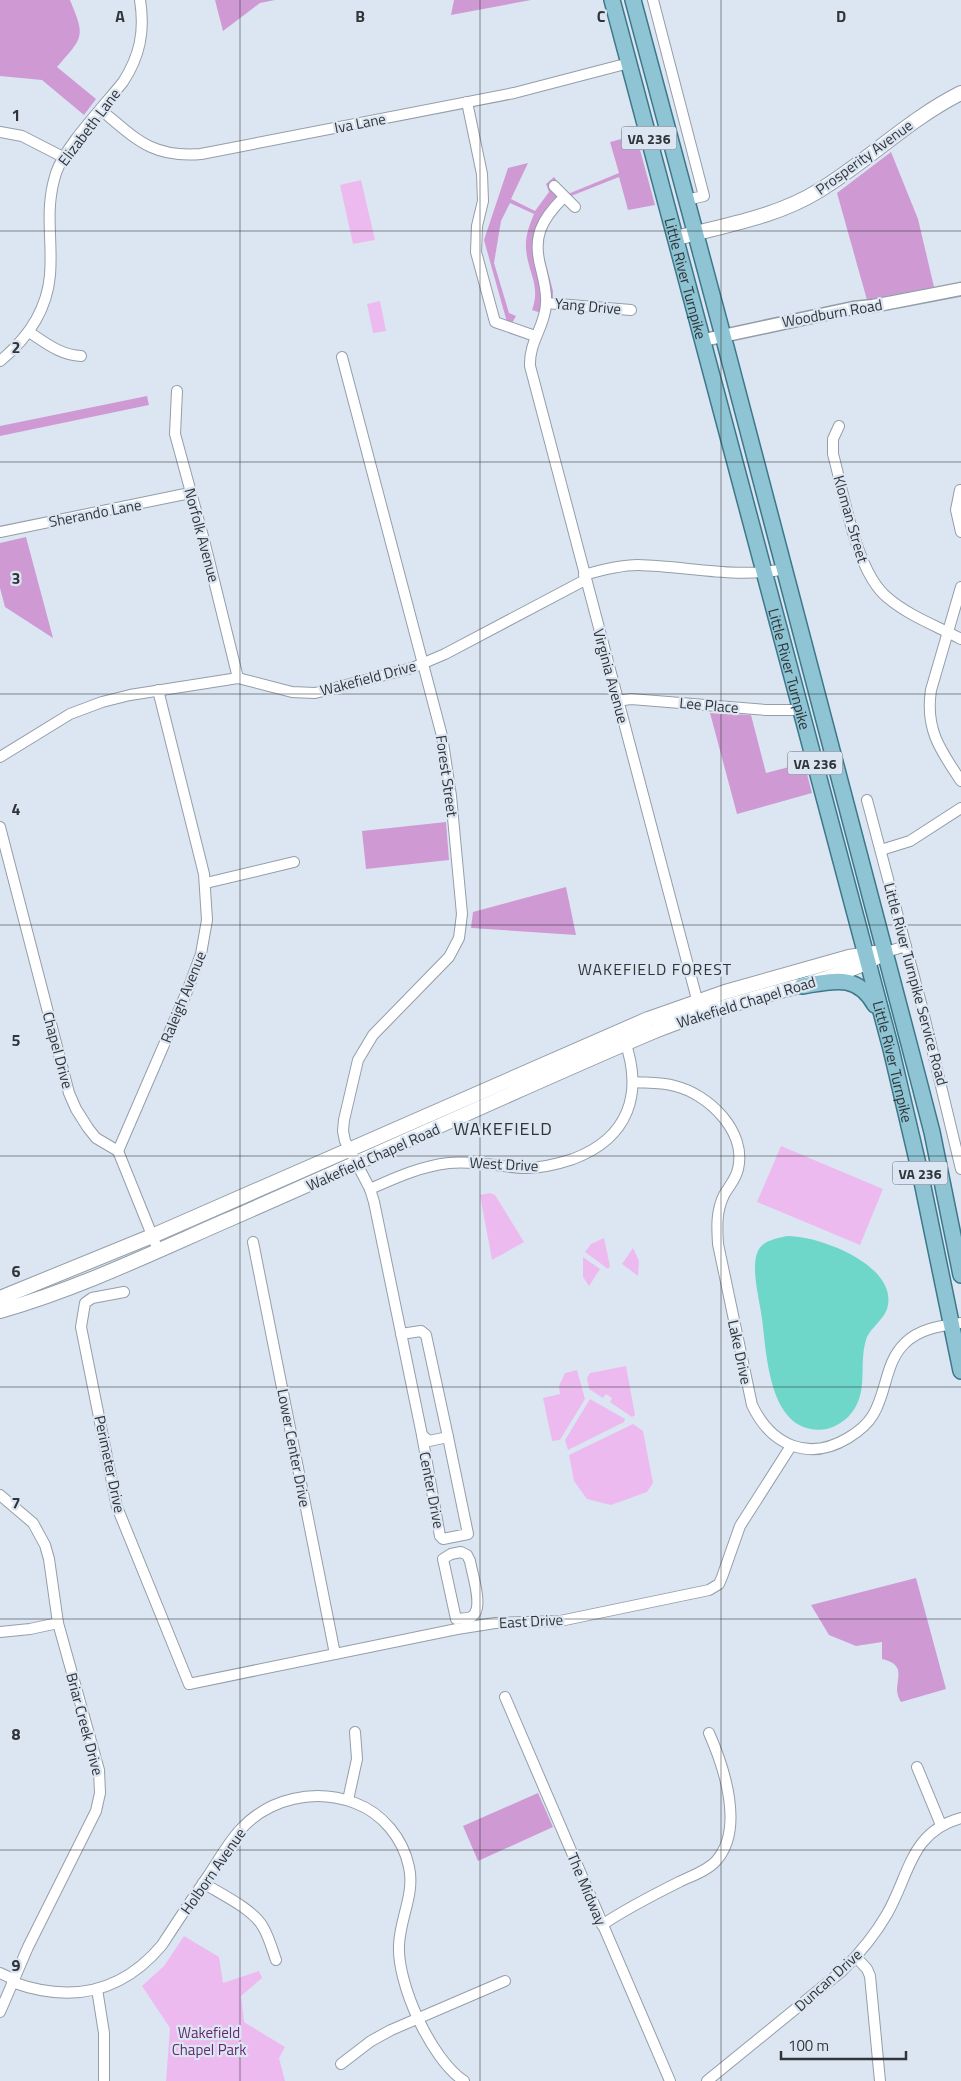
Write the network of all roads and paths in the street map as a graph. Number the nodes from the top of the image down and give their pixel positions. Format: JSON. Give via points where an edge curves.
{"nodes":[{"id":1,"x":140,"y":0,"type":"edge"},
{"id":2,"x":612,"y":0,"type":"edge"},
{"id":3,"x":633,"y":0,"type":"edge"},
{"id":4,"x":653,"y":0,"type":"edge"},
{"id":5,"x":629,"y":63,"type":"junction"},
{"id":6,"x":961,"y":93,"type":"edge"},
{"id":7,"x":467,"y":102,"type":"junction"},
{"id":8,"x":101,"y":110,"type":"junction"},
{"id":9,"x":0,"y":132,"type":"edge"},
{"id":10,"x":63,"y":157,"type":"junction"},
{"id":11,"x":554,"y":186,"type":"dead end"},
{"id":12,"x":564,"y":197,"type":"junction"},
{"id":13,"x":686,"y":200,"type":"junction"},
{"id":14,"x":575,"y":207,"type":"dead end"},
{"id":15,"x":695,"y":233,"type":"junction"},
{"id":16,"x":677,"y":238,"type":"junction"},
{"id":17,"x":961,"y":288,"type":"edge"},
{"id":18,"x":546,"y":303,"type":"junction"},
{"id":19,"x":630,"y":310,"type":"dead end"},
{"id":20,"x":29,"y":332,"type":"junction"},
{"id":21,"x":723,"y":335,"type":"junction"},
{"id":22,"x":535,"y":336,"type":"junction"},
{"id":23,"x":704,"y":340,"type":"junction"},
{"id":24,"x":81,"y":356,"type":"dead end"},
{"id":25,"x":342,"y":357,"type":"dead end"},
{"id":26,"x":0,"y":361,"type":"edge"},
{"id":27,"x":177,"y":391,"type":"dead end"},
{"id":28,"x":839,"y":426,"type":"dead end"},
{"id":29,"x":960,"y":490,"type":"edge"},
{"id":30,"x":190,"y":493,"type":"junction"},
{"id":31,"x":0,"y":532,"type":"edge"},
{"id":32,"x":961,"y":532,"type":"edge"},
{"id":33,"x":785,"y":569,"type":"junction"},
{"id":34,"x":766,"y":573,"type":"junction"},
{"id":35,"x":585,"y":578,"type":"junction"},
{"id":36,"x":961,"y":587,"type":"edge"},
{"id":37,"x":948,"y":632,"type":"junction"},
{"id":38,"x":961,"y":639,"type":"edge"},
{"id":39,"x":423,"y":663,"type":"junction"},
{"id":40,"x":238,"y":678,"type":"junction"},
{"id":41,"x":158,"y":690,"type":"junction"},
{"id":42,"x":618,"y":701,"type":"junction"},
{"id":43,"x":801,"y":710,"type":"junction"},
{"id":44,"x":0,"y":757,"type":"edge"},
{"id":45,"x":961,"y":781,"type":"edge"},
{"id":46,"x":867,"y":800,"type":"dead end"},
{"id":47,"x":961,"y":808,"type":"edge"},
{"id":48,"x":0,"y":827,"type":"edge"},
{"id":49,"x":881,"y":850,"type":"junction"},
{"id":50,"x":294,"y":862,"type":"dead end"},
{"id":51,"x":206,"y":883,"type":"junction"},
{"id":52,"x":906,"y":946,"type":"junction"},
{"id":53,"x":886,"y":952,"type":"junction"},
{"id":54,"x":866,"y":958,"type":"junction"},
{"id":55,"x":802,"y":986,"type":"junction"},
{"id":56,"x":697,"y":1000,"type":"junction"},
{"id":57,"x":701,"y":1015,"type":"junction"},
{"id":58,"x":884,"y":1022,"type":"junction"},
{"id":59,"x":621,"y":1030,"type":"junction"},
{"id":60,"x":626,"y":1044,"type":"junction"},
{"id":61,"x":633,"y":1082,"type":"junction"},
{"id":62,"x":118,"y":1151,"type":"junction"},
{"id":63,"x":350,"y":1151,"type":"junction"},
{"id":64,"x":358,"y":1164,"type":"junction"},
{"id":65,"x":961,"y":1169,"type":"edge"},
{"id":66,"x":370,"y":1189,"type":"junction"},
{"id":67,"x":152,"y":1236,"type":"junction"},
{"id":68,"x":253,"y":1242,"type":"dead end"},
{"id":69,"x":158,"y":1250,"type":"junction"},
{"id":70,"x":961,"y":1275,"type":"edge"},
{"id":71,"x":124,"y":1292,"type":"dead end"},
{"id":72,"x":0,"y":1298,"type":"edge"},
{"id":73,"x":0,"y":1311,"type":"edge"},
{"id":74,"x":956,"y":1324,"type":"edge"},
{"id":75,"x":401,"y":1334,"type":"junction"},
{"id":76,"x":961,"y":1371,"type":"edge"},
{"id":77,"x":422,"y":1435,"type":"junction"},
{"id":78,"x":448,"y":1437,"type":"junction"},
{"id":79,"x":791,"y":1446,"type":"junction"},
{"id":80,"x":0,"y":1495,"type":"edge"},
{"id":81,"x":476,"y":1613,"type":"junction"},
{"id":82,"x":58,"y":1623,"type":"junction"},
{"id":83,"x":456,"y":1624,"type":"junction"},
{"id":84,"x":482,"y":1624,"type":"junction"},
{"id":85,"x":0,"y":1632,"type":"edge"},
{"id":86,"x":335,"y":1654,"type":"junction"},
{"id":87,"x":189,"y":1684,"type":"joint"},
{"id":88,"x":504,"y":1697,"type":"dead end"},
{"id":89,"x":355,"y":1732,"type":"dead end"},
{"id":90,"x":709,"y":1733,"type":"dead end"},
{"id":91,"x":917,"y":1768,"type":"dead end"},
{"id":92,"x":348,"y":1800,"type":"junction"},
{"id":93,"x":961,"y":1818,"type":"edge"},
{"id":94,"x":941,"y":1825,"type":"junction"},
{"id":95,"x":203,"y":1883,"type":"junction"},
{"id":96,"x":602,"y":1925,"type":"junction"},
{"id":97,"x":856,"y":1957,"type":"junction"},
{"id":98,"x":276,"y":1960,"type":"dead end"},
{"id":99,"x":0,"y":1973,"type":"edge"},
{"id":100,"x":12,"y":1981,"type":"junction"},
{"id":101,"x":505,"y":1981,"type":"dead end"},
{"id":102,"x":98,"y":1989,"type":"junction"},
{"id":103,"x":0,"y":2012,"type":"edge"},
{"id":104,"x":419,"y":2018,"type":"junction"},
{"id":105,"x":341,"y":2064,"type":"dead end"},
{"id":106,"x":104,"y":2081,"type":"edge"},
{"id":107,"x":464,"y":2081,"type":"edge"},
{"id":108,"x":670,"y":2081,"type":"edge"},
{"id":109,"x":707,"y":2081,"type":"edge"},
{"id":110,"x":880,"y":2081,"type":"edge"}],
"edges":[{"from":1,"to":8,"type":"street","name":"Elizabeth Lane","via":[[142,30],[136,57],[123,82]]},
{"from":2,"to":5,"type":"main road","name":"Little River Turnpike","number":"VA 236"},
{"from":3,"to":13,"type":"main road","name":"Little River Turnpike","number":"VA 236"},
{"from":4,"to":13,"type":"street","via":[[704,196]]},
{"from":5,"to":7,"type":"street","name":"Iva Lane"},
{"from":5,"to":16,"type":"main road","name":"Little River Turnpike","number":"VA 236"},
{"from":6,"to":15,"type":"main road","name":"Prosperity Avenue","via":[[923,114],[838,179],[797,203]]},
{"from":7,"to":8,"type":"street","name":"Iva Lane","via":[[184,155],[149,147]]},
{"from":7,"to":22,"type":"street","via":[[482,174],[483,201],[476,226],[476,252],[495,322]]},
{"from":8,"to":10,"type":"street","name":"Elizabeth Lane"},
{"from":9,"to":10,"type":"street","via":[[22,136]]},
{"from":10,"to":20,"type":"street","name":"Elizabeth Lane","via":[[49,200],[48,290]]},
{"from":11,"to":12,"type":"street"},
{"from":12,"to":14,"type":"street"},
{"from":12,"to":18,"type":"street","via":[[545,218],[538,238]]},
{"from":13,"to":15,"type":"main road","name":"Little River Turnpike","number":"VA 236"},
{"from":15,"to":16,"type":"main road","name":"Prosperity Avenue"},
{"from":15,"to":21,"type":"main road","name":"Little River Turnpike","number":"VA 236"},
{"from":16,"to":23,"type":"main road","name":"Little River Turnpike","number":"VA 236"},
{"from":17,"to":21,"type":"street","name":"Woodburn Road"},
{"from":18,"to":19,"type":"street","name":"Yang Drive"},
{"from":18,"to":22,"type":"street","name":"Virginia Avenue"},
{"from":20,"to":24,"type":"street","via":[[65,354]]},
{"from":20,"to":26,"type":"street","name":"Elizabeth Lane"},
{"from":21,"to":23,"type":"street","name":"Woodburn Road"},
{"from":21,"to":33,"type":"main road","name":"Little River Turnpike","number":"VA 236"},
{"from":22,"to":35,"type":"street","name":"Virginia Avenue","via":[[530,366]]},
{"from":23,"to":34,"type":"main road","name":"Little River Turnpike","number":"VA 236"},
{"from":25,"to":39,"type":"street","name":"Forest Street"},
{"from":27,"to":30,"type":"street","name":"Norfolk Avenue","via":[[176,434]]},
{"from":28,"to":37,"type":"street","name":"Kloman Street","via":[[833,439],[833,454],[859,552],[870,578],[898,606]]},
{"from":29,"to":32,"type":"street","via":[[956,510]]},
{"from":30,"to":31,"type":"street","name":"Sherando Lane"},
{"from":30,"to":40,"type":"street","name":"Norfolk Avenue"},
{"from":33,"to":34,"type":"street","name":"Wakefield Drive"},
{"from":33,"to":53,"type":"main road","name":"Little River Turnpike","number":"VA 236"},
{"from":34,"to":35,"type":"street","name":"Wakefield Drive","via":[[638,566],[609,569]]},
{"from":34,"to":43,"type":"main road","name":"Little River Turnpike","number":"VA 236"},
{"from":35,"to":39,"type":"street","name":"Wakefield Drive"},
{"from":35,"to":42,"type":"street","name":"Virginia Avenue"},
{"from":36,"to":37,"type":"street"},
{"from":37,"to":38,"type":"street","name":"Kloman Street"},
{"from":37,"to":45,"type":"street","via":[[931,690],[929,716],[935,739]]},
{"from":39,"to":40,"type":"street","name":"Wakefield Drive","via":[[315,693],[292,692]]},
{"from":39,"to":63,"type":"street","name":"Forest Street","via":[[445,753],[462,926],[449,956],[362,1050],[344,1120],[343,1131]]},
{"from":40,"to":41,"type":"street","name":"Wakefield Drive"},
{"from":41,"to":44,"type":"street","name":"Wakefield Drive","via":[[102,702],[70,714]]},
{"from":41,"to":51,"type":"street","name":"Raleigh Avenue"},
{"from":42,"to":43,"type":"street","name":"Lee Place","via":[[631,699]]},
{"from":42,"to":56,"type":"street","name":"Virginia Avenue"},
{"from":43,"to":54,"type":"main road","name":"Little River Turnpike","number":"VA 236"},
{"from":46,"to":49,"type":"street","name":"Little River Turnpike Service Road"},
{"from":47,"to":49,"type":"street","via":[[910,841]]},
{"from":48,"to":62,"type":"street","name":"Chapel Drive","via":[[69,1093],[96,1138]]},
{"from":49,"to":52,"type":"street","name":"Little River Turnpike Service Road"},
{"from":50,"to":51,"type":"street"},
{"from":51,"to":62,"type":"street","name":"Raleigh Avenue","via":[[207,920],[201,954]]},
{"from":52,"to":53,"type":"street","name":"Wakefield Chapel Road"},
{"from":52,"to":65,"type":"street","name":"Little River Turnpike Service Road"},
{"from":53,"to":54,"type":"main road","name":"Wakefield Chapel Road"},
{"from":53,"to":70,"type":"main road","name":"Little River Turnpike","number":"VA 236","via":[[932,1132]]},
{"from":54,"to":55,"type":"main road","name":"Wakefield Chapel Road","via":[[845,973]]},
{"from":54,"to":56,"type":"main road","name":"Wakefield Chapel Road"},
{"from":54,"to":58,"type":"main road","name":"Little River Turnpike","number":"VA 236"},
{"from":55,"to":57,"type":"main road","name":"Wakefield Chapel Road"},
{"from":55,"to":58,"type":"main road","via":[[842,980],[850,982],[870,996]]},
{"from":56,"to":57,"type":"street","name":"Virginia Avenue"},
{"from":56,"to":59,"type":"main road","name":"Wakefield Chapel Road"},
{"from":57,"to":60,"type":"main road","name":"Wakefield Chapel Road"},
{"from":58,"to":74,"type":"main road","name":"Little River Turnpike","number":"VA 236"},
{"from":59,"to":60,"type":"street","name":"West Drive"},
{"from":59,"to":63,"type":"main road","name":"Wakefield Chapel Road"},
{"from":60,"to":61,"type":"street","name":"West Drive"},
{"from":60,"to":64,"type":"main road","name":"Wakefield Chapel Road"},
{"from":61,"to":66,"type":"street","name":"West Drive","via":[[631,1103],[621,1125],[605,1142],[582,1156],[554,1165],[525,1168],[478,1162],[433,1165]]},
{"from":61,"to":79,"type":"street","name":"Lake Drive","via":[[660,1083],[692,1092],[708,1102],[736,1137],[740,1158],[738,1170],[719,1209],[716,1224],[718,1244],[752,1405],[767,1429]]},
{"from":62,"to":67,"type":"street"},
{"from":63,"to":64,"type":"street","name":"Forest Street"},
{"from":63,"to":67,"type":"main road","name":"Wakefield Chapel Road"},
{"from":64,"to":66,"type":"street","name":"Center Drive"},
{"from":64,"to":69,"type":"main road","name":"Wakefield Chapel Road"},
{"from":66,"to":75,"type":"street","name":"Center Drive"},
{"from":67,"to":69,"type":"street"},
{"from":67,"to":72,"type":"main road","name":"Wakefield Chapel Road"},
{"from":68,"to":86,"type":"street","name":"Lower Center Drive"},
{"from":69,"to":73,"type":"main road","name":"Wakefield Chapel Road","via":[[63,1290]]},
{"from":71,"to":87,"type":"street","name":"Perimeter Drive","via":[[92,1298],[85,1303],[81,1327],[117,1507]]},
{"from":74,"to":76,"type":"main road","name":"Little River Turnpike","number":"VA 236"},
{"from":74,"to":79,"type":"street","via":[[921,1331],[898,1350],[892,1359],[878,1406],[854,1434],[821,1448]]},
{"from":75,"to":77,"type":"street","name":"Center Drive"},
{"from":75,"to":78,"type":"street","name":"Center Drive","via":[[421,1331],[426,1335]]},
{"from":77,"to":78,"type":"street","name":"Center Drive","via":[[429,1441]]},
{"from":77,"to":78,"type":"street","name":"Center Drive","via":[[434,1510],[443,1539],[468,1534]]},
{"from":79,"to":84,"type":"street","name":"East Drive","via":[[740,1526],[726,1569],[714,1588],[560,1621]]},
{"from":80,"to":82,"type":"street","name":"Briar Creek Drive","via":[[33,1523],[46,1545]]},
{"from":81,"to":83,"type":"street"},
{"from":81,"to":83,"type":"street","via":[[479,1605],[469,1558],[465,1553],[451,1554],[443,1559]]},
{"from":81,"to":84,"type":"street"},
{"from":82,"to":85,"type":"street"},
{"from":82,"to":100,"type":"street","name":"Briar Creek Drive","via":[[99,1770],[100,1793],[96,1811]]},
{"from":83,"to":84,"type":"street","name":"East Drive"},
{"from":83,"to":86,"type":"street","name":"East Drive"},
{"from":86,"to":87,"type":"street","name":"East Drive"},
{"from":88,"to":96,"type":"street","name":"The Midway"},
{"from":89,"to":92,"type":"street","via":[[357,1759]]},
{"from":90,"to":96,"type":"street","via":[[721,1760],[729,1799],[728,1830],[721,1853],[711,1866]]},
{"from":91,"to":94,"type":"street"},
{"from":92,"to":95,"type":"street","name":"Holborn Avenue","via":[[304,1796],[263,1811],[240,1830]]},
{"from":92,"to":104,"type":"street","name":"Holborn Avenue","via":[[382,1819],[392,1830],[405,1855],[410,1895],[401,1929],[399,1957]]},
{"from":93,"to":94,"type":"street","name":"Duncan Drive"},
{"from":94,"to":97,"type":"street","name":"Duncan Drive","via":[[920,1845],[887,1914]]},
{"from":95,"to":98,"type":"street","via":[[258,1920]]},
{"from":95,"to":102,"type":"street","name":"Holborn Avenue","via":[[153,1956],[130,1975]]},
{"from":96,"to":108,"type":"street","name":"The Midway"},
{"from":97,"to":109,"type":"street","name":"Duncan Drive"},
{"from":97,"to":110,"type":"street","via":[[870,1976]]},
{"from":99,"to":100,"type":"street","name":"Holborn Avenue"},
{"from":100,"to":102,"type":"street","name":"Holborn Avenue","via":[[28,1988],[61,1993]]},
{"from":100,"to":103,"type":"street","name":"Briar Creek Drive"},
{"from":101,"to":104,"type":"street"},
{"from":102,"to":106,"type":"street","via":[[104,2033]]},
{"from":104,"to":105,"type":"street","via":[[371,2041]]},
{"from":104,"to":107,"type":"street","name":"Holborn Avenue","via":[[439,2057]]}]}
